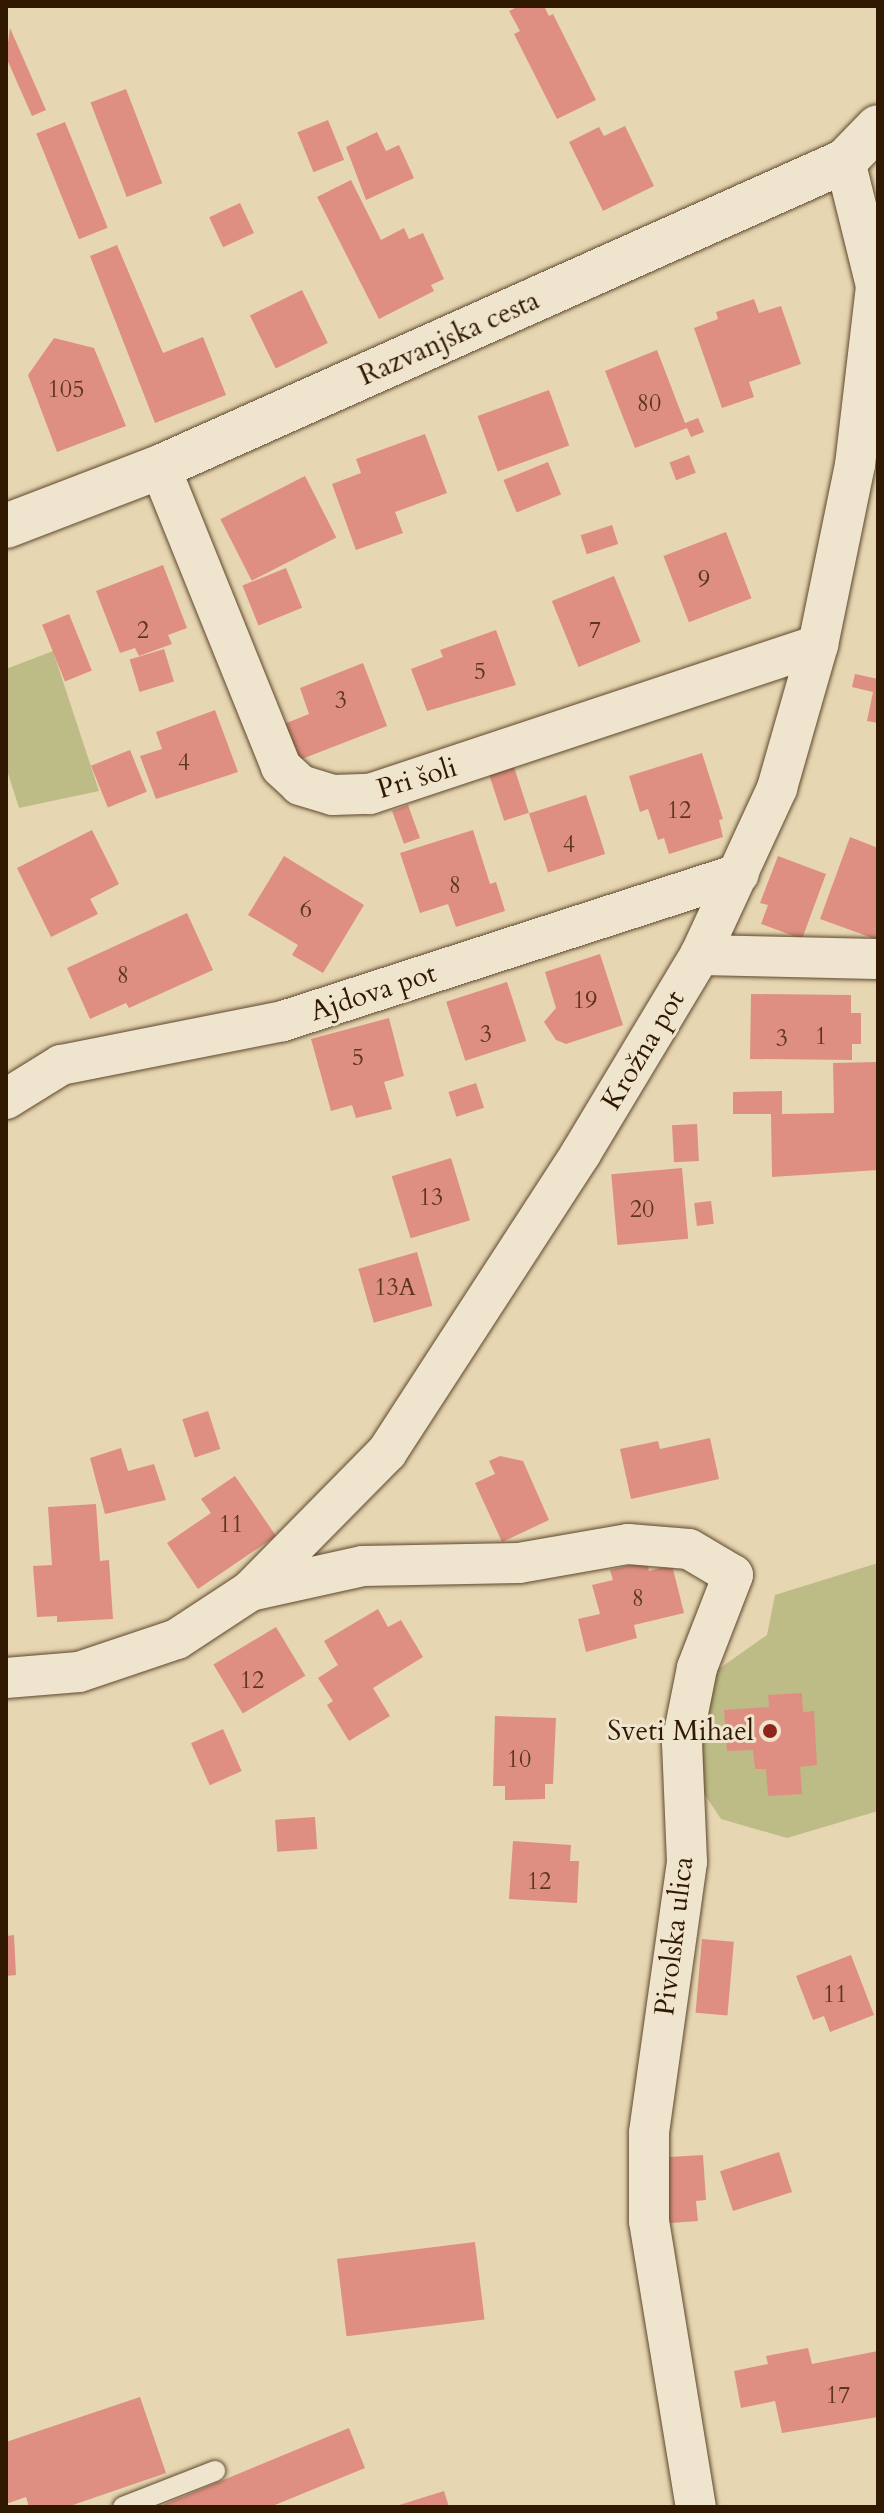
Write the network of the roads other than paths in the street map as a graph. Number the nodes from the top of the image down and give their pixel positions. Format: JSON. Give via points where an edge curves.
{"nodes":[{"id":1,"x":878,"y":127,"type":"edge"},
{"id":2,"x":845,"y":161,"type":"junction"},
{"id":3,"x":160,"y":467,"type":"junction"},
{"id":4,"x":6,"y":526,"type":"edge"},
{"id":5,"x":818,"y":645,"type":"junction"},
{"id":6,"x":739,"y":874,"type":"junction"},
{"id":7,"x":700,"y":955,"type":"junction"},
{"id":8,"x":878,"y":959,"type":"edge"},
{"id":9,"x":6,"y":1099,"type":"edge"},
{"id":10,"x":250,"y":1591,"type":"junction"},
{"id":11,"x":6,"y":1678,"type":"edge"},
{"id":12,"x":215,"y":2471,"type":"dead end"},
{"id":13,"x":123,"y":2507,"type":"edge"},
{"id":14,"x":696,"y":2507,"type":"edge"}],
"edges":[{"from":1,"to":2,"type":"street","name":"Razvanjska cesta"},
{"from":2,"to":3,"type":"street","name":"Razvanjska cesta"},
{"from":2,"to":5,"type":"street","name":"Krožna pot","via":[[876,286],[855,465]]},
{"from":3,"to":4,"type":"street","name":"Razvanjska cesta"},
{"from":3,"to":5,"type":"street","name":"Pri šoli","via":[[281,767],[300,785],[322,792],[370,794]]},
{"from":5,"to":6,"type":"street","name":"Krožna pot","via":[[777,788]]},
{"from":6,"to":7,"type":"street","name":"Krožna pot"},
{"from":6,"to":9,"type":"street","name":"Ajdova pot","via":[[283,1021],[61,1065]]},
{"from":7,"to":8,"type":"street"},
{"from":7,"to":10,"type":"street","name":"Krožna pot","via":[[581,1153],[387,1452]]},
{"from":10,"to":11,"type":"street","name":"Krožna pot","via":[[177,1639],[79,1672]]},
{"from":10,"to":14,"type":"street","name":"Pivolska ulica","via":[[363,1566],[519,1563],[628,1544],[689,1549],[733,1575],[697,1668],[682,1743],[687,1862],[649,2133],[649,2221]]},
{"from":12,"to":13,"type":"lane"}]}
